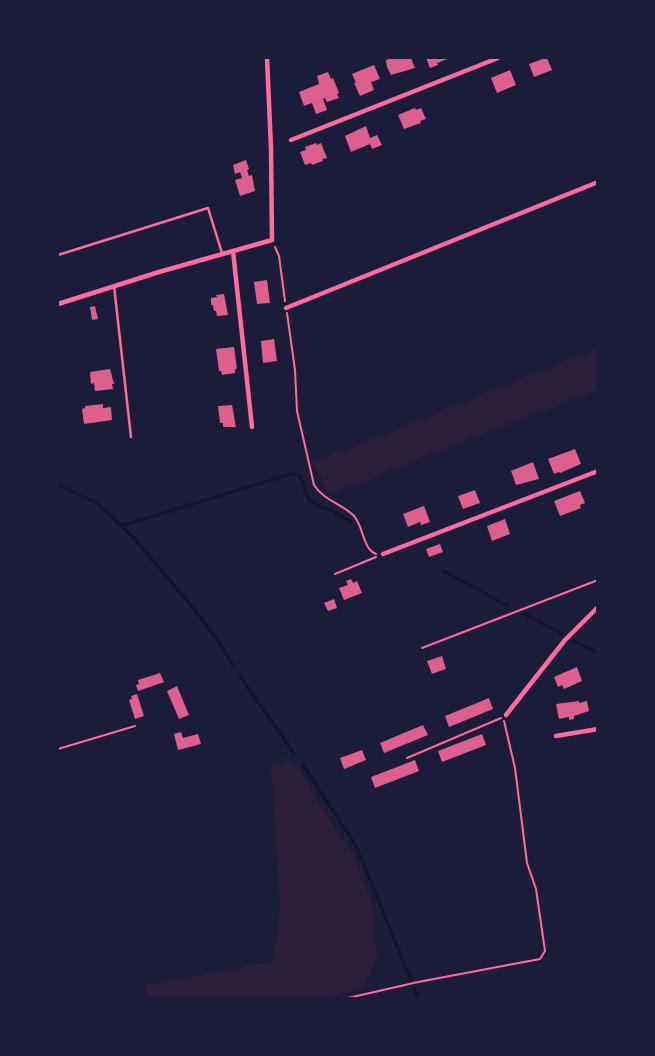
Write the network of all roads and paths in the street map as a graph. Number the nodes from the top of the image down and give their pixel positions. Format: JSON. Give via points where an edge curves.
{"nodes":[{"id":1,"x":267,"y":58,"type":"edge"},
{"id":2,"x":498,"y":58,"type":"edge"},
{"id":3,"x":292,"y":140,"type":"dead end"},
{"id":4,"x":598,"y":182,"type":"edge"},
{"id":5,"x":272,"y":240,"type":"junction"},
{"id":6,"x":233,"y":252,"type":"junction"},
{"id":7,"x":223,"y":254,"type":"junction"},
{"id":8,"x":58,"y":256,"type":"edge"},
{"id":9,"x":114,"y":286,"type":"junction"},
{"id":10,"x":58,"y":304,"type":"edge"},
{"id":11,"x":286,"y":308,"type":"junction"},
{"id":12,"x":252,"y":427,"type":"dead end"},
{"id":13,"x":131,"y":436,"type":"dead end"},
{"id":14,"x":598,"y":471,"type":"edge"},
{"id":15,"x":383,"y":554,"type":"dead end"},
{"id":16,"x":335,"y":574,"type":"dead end"},
{"id":17,"x":598,"y":580,"type":"edge"},
{"id":18,"x":598,"y":607,"type":"edge"},
{"id":19,"x":422,"y":648,"type":"dead end"},
{"id":20,"x":504,"y":716,"type":"junction"},
{"id":21,"x":135,"y":726,"type":"dead end"},
{"id":22,"x":598,"y":729,"type":"edge"},
{"id":23,"x":556,"y":736,"type":"dead end"},
{"id":24,"x":58,"y":749,"type":"edge"},
{"id":25,"x":407,"y":758,"type":"dead end"},
{"id":26,"x":348,"y":998,"type":"edge"}],
"edges":[{"from":1,"to":5,"type":"street"},
{"from":2,"to":3,"type":"street"},
{"from":4,"to":11,"type":"street"},
{"from":5,"to":6,"type":"street"},
{"from":5,"to":11,"type":"path","via":[[279,256]]},
{"from":6,"to":7,"type":"street"},
{"from":6,"to":12,"type":"street"},
{"from":7,"to":8,"type":"lane","via":[[208,208]]},
{"from":7,"to":9,"type":"street"},
{"from":9,"to":10,"type":"street"},
{"from":9,"to":13,"type":"lane"},
{"from":11,"to":16,"type":"path","via":[[297,410],[314,485],[319,493],[355,517],[369,548],[380,555]]},
{"from":14,"to":15,"type":"street"},
{"from":17,"to":19,"type":"path"},
{"from":18,"to":20,"type":"street","via":[[564,640]]},
{"from":20,"to":25,"type":"path"},
{"from":20,"to":26,"type":"path","via":[[515,768],[527,863],[536,889],[544,955],[540,959]]},
{"from":21,"to":24,"type":"path"},
{"from":22,"to":23,"type":"street"}]}
